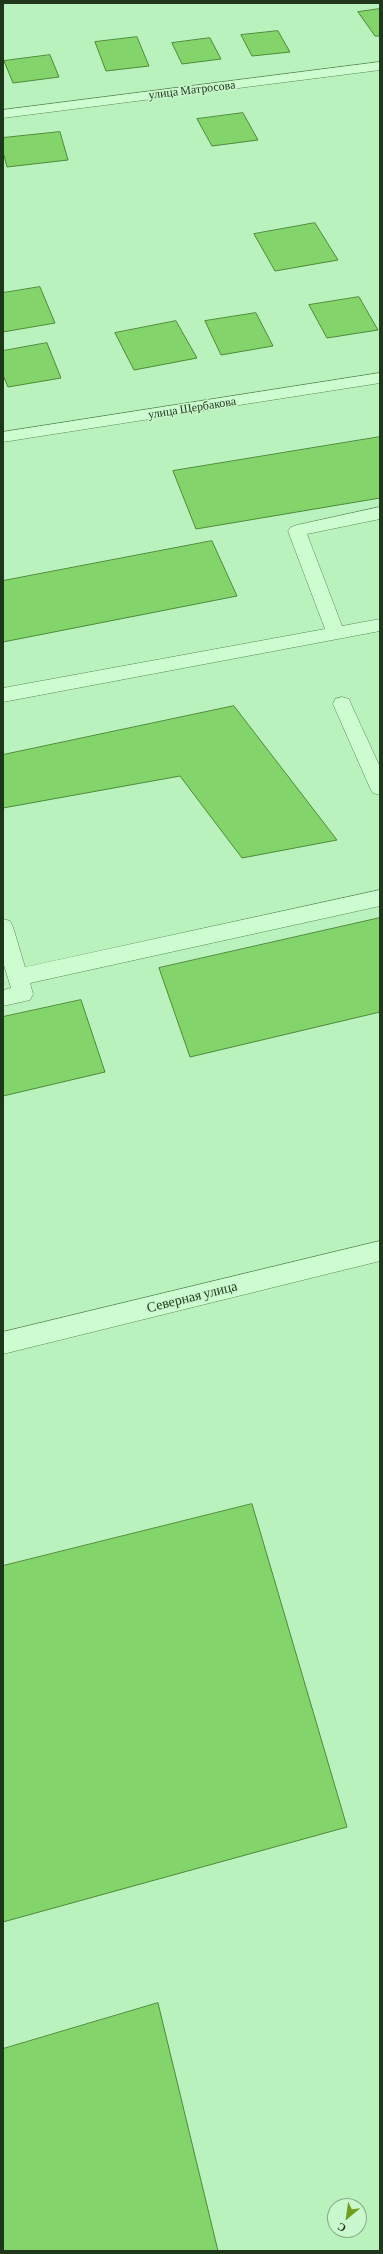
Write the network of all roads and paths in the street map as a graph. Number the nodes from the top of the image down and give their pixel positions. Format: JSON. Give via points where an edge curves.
{"nodes":[{"id":1,"x":380,"y":66,"type":"edge"},
{"id":2,"x":3,"y":114,"type":"edge"},
{"id":3,"x":380,"y":378,"type":"edge"},
{"id":4,"x":3,"y":437,"type":"edge"},
{"id":5,"x":380,"y":513,"type":"edge"},
{"id":6,"x":380,"y":625,"type":"edge"},
{"id":7,"x":336,"y":633,"type":"junction"},
{"id":8,"x":3,"y":695,"type":"edge"},
{"id":9,"x":342,"y":704,"type":"dead end"},
{"id":10,"x":380,"y":788,"type":"edge"},
{"id":11,"x":380,"y":898,"type":"edge"},
{"id":12,"x":3,"y":927,"type":"edge"},
{"id":13,"x":18,"y":977,"type":"junction"},
{"id":14,"x":3,"y":998,"type":"edge"},
{"id":15,"x":380,"y":1252,"type":"edge"},
{"id":16,"x":3,"y":1343,"type":"edge"}],
"edges":[{"from":1,"to":2,"type":"street","name":"улица Матросова"},
{"from":3,"to":4,"type":"street","name":"улица Щербакова"},
{"from":5,"to":7,"type":"street","via":[[297,531]]},
{"from":6,"to":7,"type":"street"},
{"from":7,"to":8,"type":"street"},
{"from":9,"to":10,"type":"street"},
{"from":11,"to":13,"type":"street"},
{"from":12,"to":13,"type":"street"},
{"from":13,"to":14,"type":"street","via":[[23,994]]},
{"from":15,"to":16,"type":"street","name":"Северная улица"}]}
